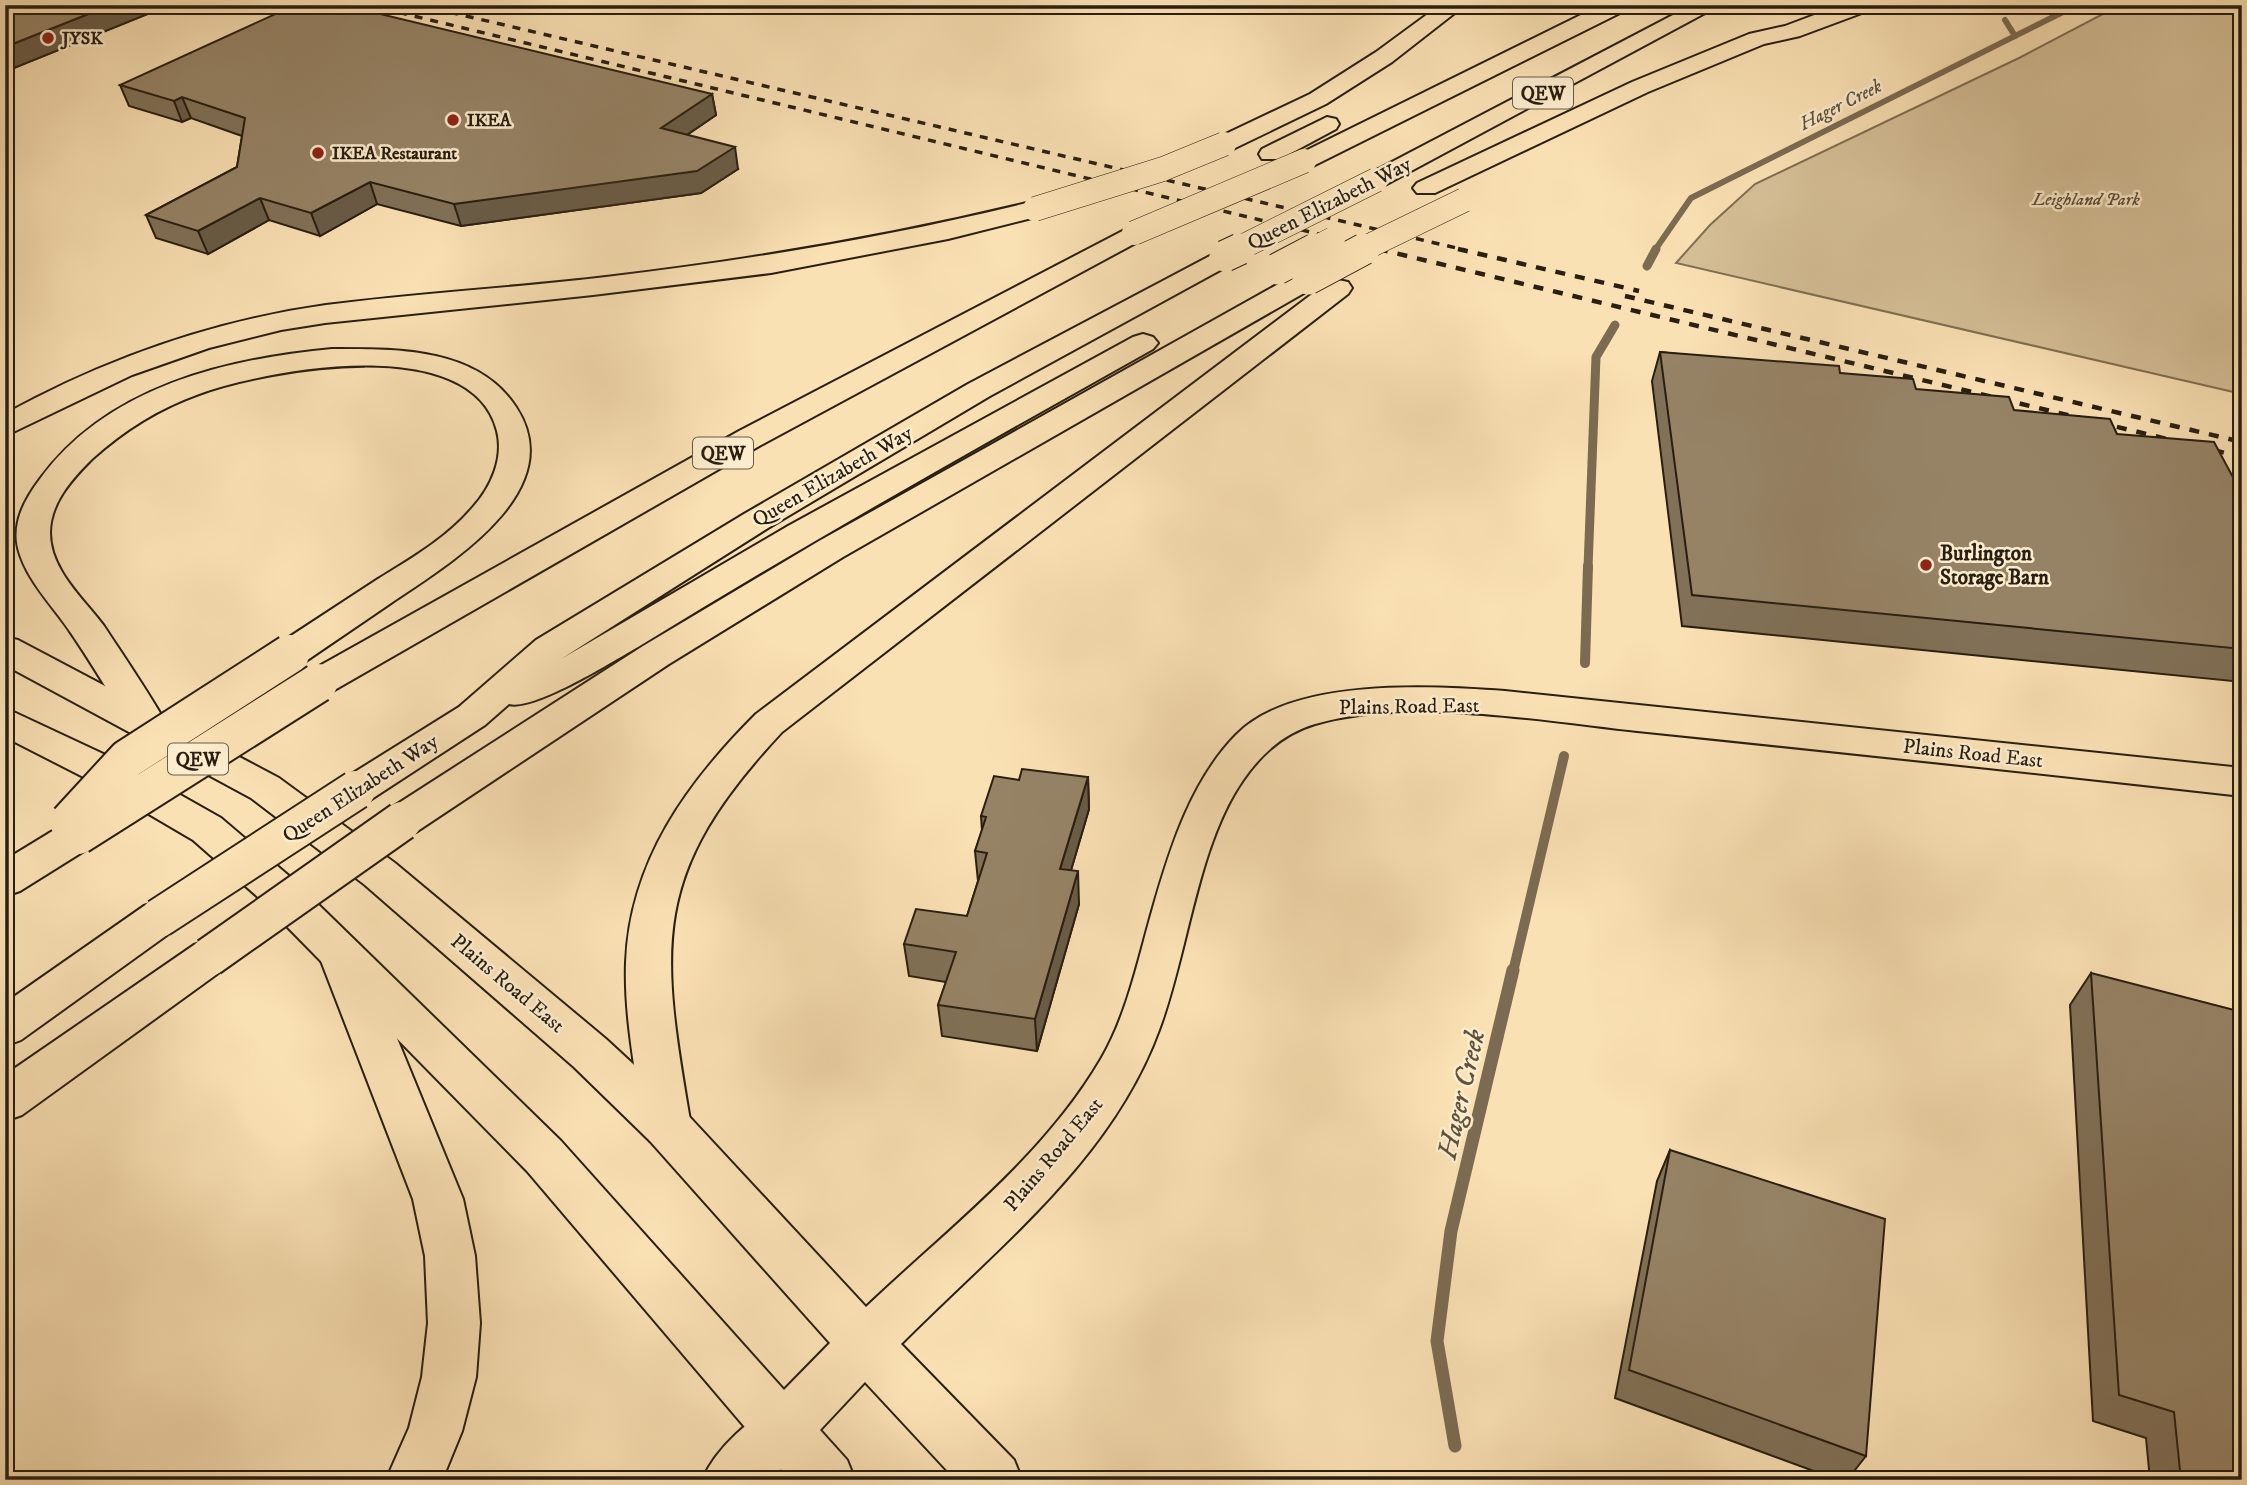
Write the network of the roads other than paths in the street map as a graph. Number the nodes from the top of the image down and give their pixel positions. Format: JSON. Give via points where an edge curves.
{"nodes":[{"id":1,"x":1454,"y":5,"type":"edge"},
{"id":2,"x":1618,"y":5,"type":"edge"},
{"id":3,"x":1709,"y":5,"type":"edge"},
{"id":4,"x":1862,"y":5,"type":"edge"},
{"id":5,"x":1792,"y":31,"type":"junction"},
{"id":6,"x":1343,"y":116,"type":"dead end"},
{"id":7,"x":1576,"y":143,"type":"dead end"},
{"id":8,"x":1489,"y":187,"type":"dead end"},
{"id":9,"x":1134,"y":233,"type":"junction"},
{"id":10,"x":1323,"y":283,"type":"junction"},
{"id":11,"x":5,"y":427,"type":"edge"},
{"id":12,"x":5,"y":649,"type":"edge"},
{"id":13,"x":472,"y":716,"type":"junction"},
{"id":14,"x":5,"y":721,"type":"edge"},
{"id":15,"x":147,"y":723,"type":"junction"},
{"id":16,"x":2242,"y":782,"type":"edge"},
{"id":17,"x":74,"y":828,"type":"junction"},
{"id":18,"x":17,"y":873,"type":"edge"},
{"id":19,"x":340,"y":953,"type":"junction"},
{"id":20,"x":5,"y":1027,"type":"edge"},
{"id":21,"x":5,"y":1101,"type":"edge"},
{"id":22,"x":667,"y":1126,"type":"junction"},
{"id":23,"x":866,"y":1344,"type":"junction"},
{"id":24,"x":783,"y":1430,"type":"junction"},
{"id":25,"x":414,"y":1480,"type":"edge"},
{"id":26,"x":730,"y":1480,"type":"edge"},
{"id":27,"x":827,"y":1480,"type":"edge"},
{"id":28,"x":995,"y":1480,"type":"edge"}],
"edges":[{"from":1,"to":11,"type":"main road","bridge":true,"via":[[1318,99],[1163,169],[1035,209],[892,244],[793,262],[263,323],[154,354],[92,380]]},
{"from":2,"to":9,"type":"main road","number":"QEW","bridge":true,"via":[[1304,161]]},
{"from":3,"to":13,"type":"main road","name":"Queen Elizabeth Way","number":"QEW","bridge":true,"via":[[1225,256],[979,390],[549,649]]},
{"from":4,"to":5,"type":"main road"},
{"from":5,"to":7,"type":"main road","via":[[1777,46]]},
{"from":5,"to":13,"type":"main road","bridge":true,"via":[[1757,38],[1628,92],[1407,199],[800,533],[585,662]]},
{"from":6,"to":9,"type":"main road","bridge":true},
{"from":8,"to":10,"type":"main road","bridge":true,"via":[[1369,263]]},
{"from":9,"to":17,"type":"main road","number":"QEW","bridge":true,"via":[[750,438]]},
{"from":10,"to":21,"type":"main road","bridge":true,"via":[[831,549],[656,655],[402,821]]},
{"from":10,"to":22,"type":"main road","via":[[769,723],[726,766],[681,830],[653,913],[650,1010]]},
{"from":12,"to":15,"type":"main road","name":"Plains Road East"},
{"from":13,"to":20,"type":"main road","name":"Queen Elizabeth Way","number":"QEW","bridge":true,"via":[[159,918]]},
{"from":14,"to":19,"type":"main road","via":[[207,829]]},
{"from":15,"to":17,"type":"main road","bridge":true,"via":[[82,622],[49,581],[33,535],[43,494],[82,449],[129,416],[178,392],[234,372],[305,358],[358,355],[401,359],[456,370],[490,392],[512,423],[517,451],[507,481],[470,531],[127,759]]},
{"from":15,"to":22,"type":"main road","name":"Plains Road East","via":[[265,788],[380,874],[590,1053]]},
{"from":16,"to":23,"type":"main road","name":"Plains Road East","via":[[1481,704],[1366,702],[1303,713],[1258,737],[1223,780],[1203,822],[1139,1025],[1121,1066],[1077,1133],[1020,1198]]},
{"from":17,"to":18,"type":"main road","number":"QEW"},
{"from":19,"to":24,"type":"main road","via":[[544,1156]]},
{"from":19,"to":25,"type":"main road","via":[[438,1199],[450,1256],[454,1323],[449,1377],[435,1431]]},
{"from":22,"to":23,"type":"main road","name":"Plains Road East"},
{"from":23,"to":24,"type":"main road"},
{"from":23,"to":28,"type":"main road"},
{"from":24,"to":26,"type":"main road"},
{"from":24,"to":27,"type":"main road"}]}
